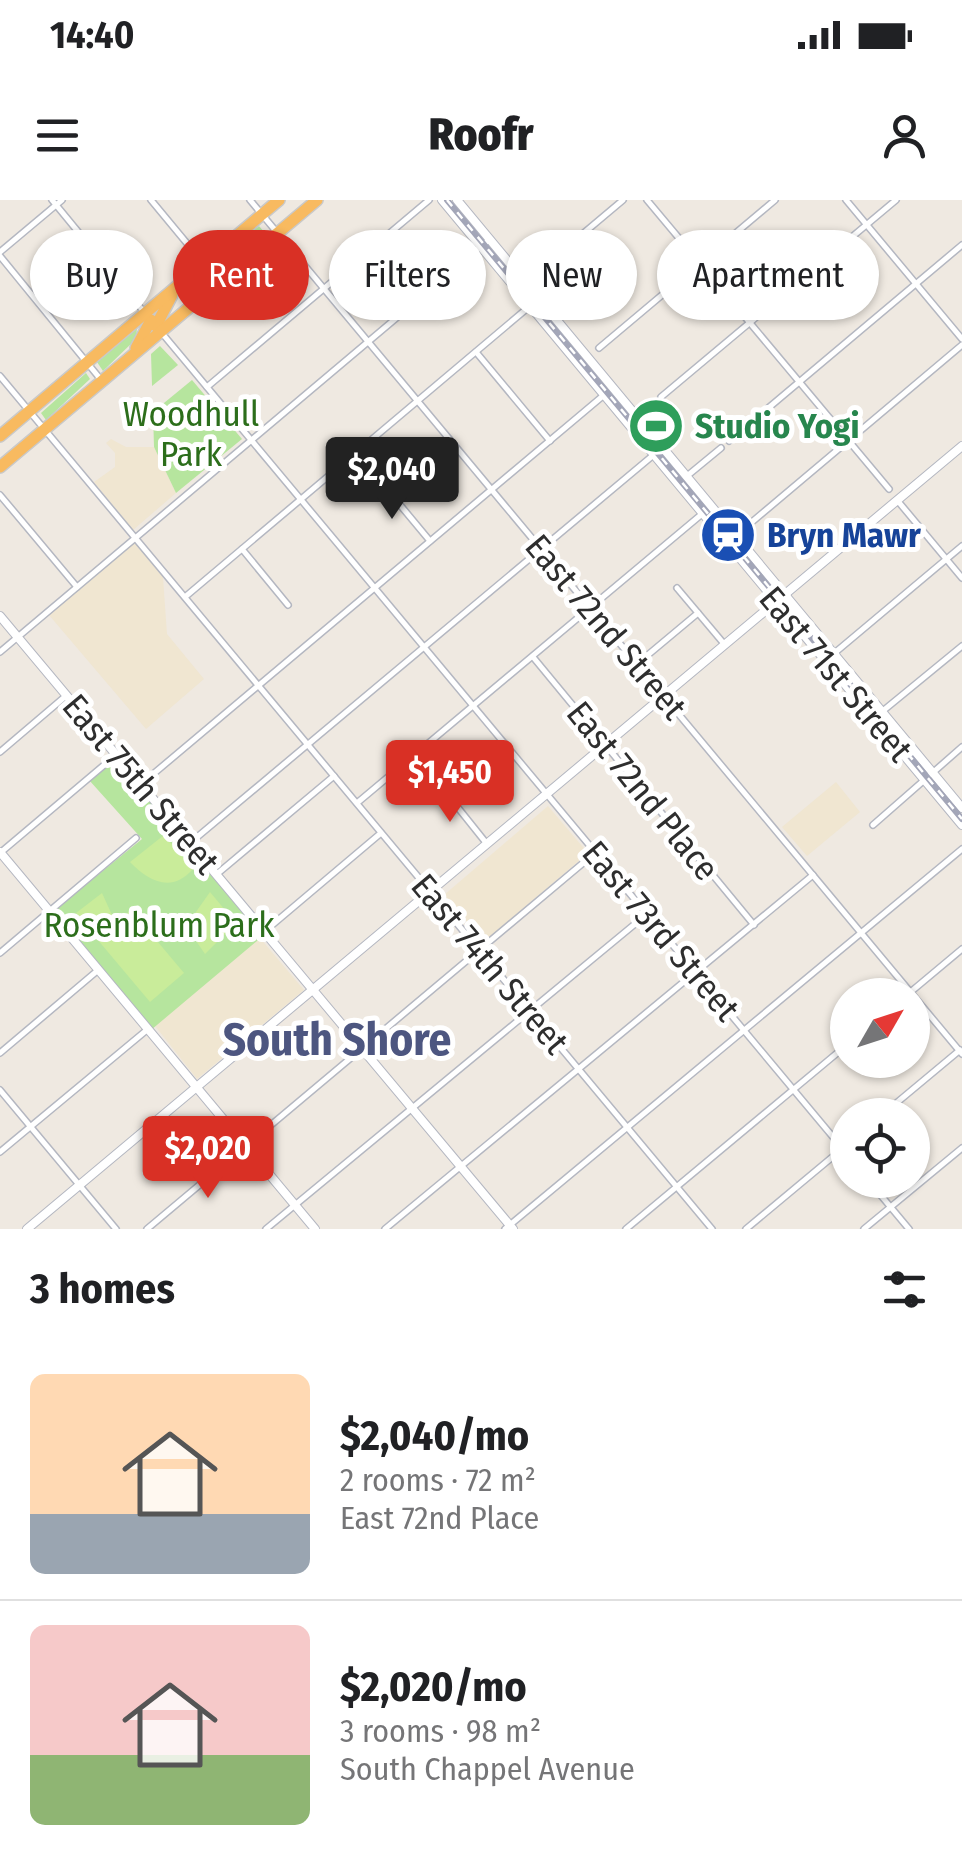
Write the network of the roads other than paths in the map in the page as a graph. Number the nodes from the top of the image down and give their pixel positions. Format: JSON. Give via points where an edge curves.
{"nodes":[{"id":1,"x":152,"y":200,"type":"edge"},
{"id":2,"x":250,"y":200,"type":"edge"},
{"id":3,"x":279,"y":200,"type":"edge"},
{"id":4,"x":317,"y":200,"type":"edge"},
{"id":5,"x":429,"y":200,"type":"edge"},
{"id":6,"x":442,"y":200,"type":"edge"},
{"id":7,"x":471,"y":200,"type":"edge"},
{"id":8,"x":623,"y":200,"type":"edge"},
{"id":9,"x":647,"y":200,"type":"edge"},
{"id":10,"x":775,"y":200,"type":"edge"},
{"id":11,"x":846,"y":200,"type":"edge"},
{"id":12,"x":896,"y":200,"type":"edge"},
{"id":13,"x":57,"y":202,"type":"edge"},
{"id":14,"x":460,"y":204,"type":"edge"},
{"id":15,"x":262,"y":214,"type":"junction"},
{"id":16,"x":866,"y":225,"type":"junction"},
{"id":17,"x":176,"y":230,"type":"edge"},
{"id":18,"x":243,"y":230,"type":"edge"},
{"id":19,"x":275,"y":230,"type":"edge"},
{"id":20,"x":282,"y":230,"type":"edge"},
{"id":21,"x":466,"y":230,"type":"edge"},
{"id":22,"x":587,"y":230,"type":"edge"},
{"id":23,"x":672,"y":230,"type":"edge"},
{"id":24,"x":739,"y":230,"type":"edge"},
{"id":25,"x":490,"y":239,"type":"junction"},
{"id":26,"x":486,"y":242,"type":"edge"},
{"id":27,"x":962,"y":245,"type":"edge"},
{"id":28,"x":0,"y":254,"type":"edge"},
{"id":29,"x":486,"y":254,"type":"edge"},
{"id":30,"x":506,"y":258,"type":"edge"},
{"id":31,"x":309,"y":270,"type":"edge"},
{"id":32,"x":506,"y":278,"type":"edge"},
{"id":33,"x":916,"y":284,"type":"junction"},
{"id":34,"x":324,"y":288,"type":"junction"},
{"id":35,"x":173,"y":292,"type":"edge"},
{"id":36,"x":657,"y":299,"type":"edge"},
{"id":37,"x":173,"y":311,"type":"edge"},
{"id":38,"x":394,"y":320,"type":"edge"},
{"id":39,"x":514,"y":320,"type":"edge"},
{"id":40,"x":541,"y":320,"type":"edge"},
{"id":41,"x":557,"y":320,"type":"edge"},
{"id":42,"x":748,"y":320,"type":"edge"},
{"id":43,"x":153,"y":323,"type":"junction"},
{"id":44,"x":750,"y":323,"type":"junction"},
{"id":45,"x":368,"y":342,"type":"junction"},
{"id":46,"x":962,"y":342,"type":"edge"},
{"id":47,"x":598,"y":348,"type":"dead end"},
{"id":48,"x":476,"y":352,"type":"junction"},
{"id":49,"x":588,"y":357,"type":"junction"},
{"id":50,"x":87,"y":362,"type":"junction"},
{"id":51,"x":578,"y":365,"type":"junction"},
{"id":52,"x":0,"y":376,"type":"edge"},
{"id":53,"x":102,"y":380,"type":"junction"},
{"id":54,"x":799,"y":382,"type":"junction"},
{"id":55,"x":207,"y":387,"type":"junction"},
{"id":56,"x":604,"y":395,"type":"junction"},
{"id":57,"x":661,"y":397,"type":"dead end"},
{"id":58,"x":418,"y":401,"type":"junction"},
{"id":59,"x":654,"y":404,"type":"dead end"},
{"id":60,"x":29,"y":411,"type":"junction"},
{"id":61,"x":637,"y":417,"type":"junction"},
{"id":62,"x":44,"y":429,"type":"junction"},
{"id":63,"x":0,"y":436,"type":"edge"},
{"id":64,"x":251,"y":440,"type":"junction"},
{"id":65,"x":550,"y":440,"type":"junction"},
{"id":66,"x":729,"y":441,"type":"dead end"},
{"id":67,"x":848,"y":441,"type":"junction"},
{"id":68,"x":663,"y":446,"type":"junction"},
{"id":69,"x":962,"y":446,"type":"edge"},
{"id":70,"x":720,"y":448,"type":"dead end"},
{"id":71,"x":356,"y":452,"type":"junction"},
{"id":72,"x":652,"y":455,"type":"junction"},
{"id":73,"x":0,"y":467,"type":"edge"},
{"id":74,"x":687,"y":476,"type":"junction"},
{"id":75,"x":492,"y":489,"type":"junction"},
{"id":76,"x":888,"y":489,"type":"dead end"},
{"id":77,"x":0,"y":496,"type":"edge"},
{"id":78,"x":301,"y":500,"type":"junction"},
{"id":79,"x":897,"y":500,"type":"junction"},
{"id":80,"x":702,"y":514,"type":"junction"},
{"id":81,"x":746,"y":527,"type":"dead end"},
{"id":82,"x":135,"y":538,"type":"junction"},
{"id":83,"x":430,"y":541,"type":"junction"},
{"id":84,"x":962,"y":546,"type":"edge"},
{"id":85,"x":242,"y":549,"type":"junction"},
{"id":86,"x":541,"y":549,"type":"junction"},
{"id":87,"x":946,"y":559,"type":"junction"},
{"id":88,"x":962,"y":578,"type":"edge"},
{"id":89,"x":76,"y":588,"type":"junction"},
{"id":90,"x":374,"y":588,"type":"junction"},
{"id":91,"x":677,"y":588,"type":"dead end"},
{"id":92,"x":786,"y":594,"type":"junction"},
{"id":93,"x":184,"y":597,"type":"junction"},
{"id":94,"x":775,"y":603,"type":"junction"},
{"id":95,"x":288,"y":605,"type":"dead end"},
{"id":96,"x":590,"y":608,"type":"junction"},
{"id":97,"x":698,"y":613,"type":"junction"},
{"id":98,"x":0,"y":616,"type":"edge"},
{"id":99,"x":18,"y":637,"type":"junction"},
{"id":100,"x":725,"y":645,"type":"junction"},
{"id":101,"x":962,"y":646,"type":"edge"},
{"id":102,"x":424,"y":647,"type":"junction"},
{"id":103,"x":0,"y":652,"type":"edge"},
{"id":104,"x":834,"y":654,"type":"junction"},
{"id":105,"x":533,"y":656,"type":"junction"},
{"id":106,"x":825,"y":662,"type":"junction"},
{"id":107,"x":637,"y":664,"type":"junction"},
{"id":108,"x":258,"y":686,"type":"junction"},
{"id":109,"x":67,"y":695,"type":"junction"},
{"id":110,"x":664,"y":696,"type":"junction"},
{"id":111,"x":473,"y":706,"type":"junction"},
{"id":112,"x":883,"y":712,"type":"junction"},
{"id":113,"x":873,"y":719,"type":"junction"},
{"id":114,"x":307,"y":744,"type":"junction"},
{"id":115,"x":606,"y":745,"type":"junction"},
{"id":116,"x":962,"y":746,"type":"edge"},
{"id":117,"x":0,"y":752,"type":"edge"},
{"id":118,"x":116,"y":755,"type":"junction"},
{"id":119,"x":933,"y":772,"type":"junction"},
{"id":120,"x":152,"y":775,"type":"dead end"},
{"id":121,"x":334,"y":776,"type":"junction"},
{"id":122,"x":924,"y":781,"type":"junction"},
{"id":123,"x":439,"y":784,"type":"dead end"},
{"id":124,"x":547,"y":795,"type":"junction"},
{"id":125,"x":356,"y":804,"type":"junction"},
{"id":126,"x":962,"y":808,"type":"edge"},
{"id":127,"x":874,"y":824,"type":"dead end"},
{"id":128,"x":962,"y":825,"type":"edge"},
{"id":129,"x":381,"y":833,"type":"junction"},
{"id":130,"x":136,"y":838,"type":"dead end"},
{"id":131,"x":190,"y":843,"type":"junction"},
{"id":132,"x":488,"y":844,"type":"junction"},
{"id":133,"x":962,"y":849,"type":"edge"},
{"id":134,"x":0,"y":852,"type":"edge"},
{"id":135,"x":595,"y":853,"type":"junction"},
{"id":136,"x":216,"y":874,"type":"junction"},
{"id":137,"x":813,"y":875,"type":"junction"},
{"id":138,"x":430,"y":892,"type":"junction"},
{"id":139,"x":50,"y":911,"type":"junction"},
{"id":140,"x":646,"y":914,"type":"junction"},
{"id":141,"x":754,"y":925,"type":"junction"},
{"id":142,"x":264,"y":932,"type":"junction"},
{"id":143,"x":862,"y":933,"type":"junction"},
{"id":144,"x":962,"y":949,"type":"edge"},
{"id":145,"x":480,"y":952,"type":"junction"},
{"id":146,"x":0,"y":953,"type":"edge"},
{"id":147,"x":99,"y":970,"type":"junction"},
{"id":148,"x":696,"y":973,"type":"junction"},
{"id":149,"x":897,"y":978,"type":"edge"},
{"id":150,"x":928,"y":978,"type":"edge"},
{"id":151,"x":313,"y":990,"type":"junction"},
{"id":152,"x":530,"y":1012,"type":"junction"},
{"id":153,"x":930,"y":1017,"type":"edge"},
{"id":154,"x":148,"y":1029,"type":"junction"},
{"id":155,"x":744,"y":1031,"type":"junction"},
{"id":156,"x":363,"y":1049,"type":"junction"},
{"id":157,"x":961,"y":1051,"type":"edge"},
{"id":158,"x":0,"y":1052,"type":"edge"},
{"id":159,"x":830,"y":1059,"type":"edge"},
{"id":160,"x":579,"y":1070,"type":"junction"},
{"id":161,"x":196,"y":1088,"type":"junction"},
{"id":162,"x":0,"y":1090,"type":"edge"},
{"id":163,"x":793,"y":1090,"type":"junction"},
{"id":164,"x":903,"y":1098,"type":"edge"},
{"id":165,"x":412,"y":1108,"type":"junction"},
{"id":166,"x":31,"y":1127,"type":"junction"},
{"id":167,"x":628,"y":1128,"type":"junction"},
{"id":168,"x":830,"y":1130,"type":"edge"},
{"id":169,"x":246,"y":1146,"type":"junction"},
{"id":170,"x":962,"y":1148,"type":"edge"},
{"id":171,"x":0,"y":1152,"type":"edge"},
{"id":172,"x":830,"y":1159,"type":"edge"},
{"id":173,"x":462,"y":1167,"type":"junction"},
{"id":174,"x":80,"y":1185,"type":"junction"},
{"id":175,"x":676,"y":1187,"type":"junction"},
{"id":176,"x":883,"y":1198,"type":"edge"},
{"id":177,"x":295,"y":1205,"type":"junction"},
{"id":178,"x":891,"y":1207,"type":"junction"},
{"id":179,"x":509,"y":1228,"type":"edge"},
{"id":180,"x":28,"y":1229,"type":"edge"},
{"id":181,"x":116,"y":1229,"type":"edge"},
{"id":182,"x":147,"y":1229,"type":"edge"},
{"id":183,"x":266,"y":1229,"type":"edge"},
{"id":184,"x":315,"y":1229,"type":"edge"},
{"id":185,"x":385,"y":1229,"type":"edge"},
{"id":186,"x":626,"y":1229,"type":"edge"},
{"id":187,"x":712,"y":1229,"type":"edge"},
{"id":188,"x":746,"y":1229,"type":"edge"},
{"id":189,"x":864,"y":1229,"type":"edge"},
{"id":190,"x":909,"y":1229,"type":"edge"}],
"edges":[{"from":1,"to":17,"type":"street"},
{"from":2,"to":15,"type":"street","name":"East 72nd Street"},
{"from":3,"to":15,"type":"highway"},
{"from":4,"to":20,"type":"highway"},
{"from":5,"to":34,"type":"street"},
{"from":6,"to":21,"type":"main road","name":"East 71st Street"},
{"from":7,"to":14,"type":"street"},
{"from":8,"to":22,"type":"street"},
{"from":9,"to":23,"type":"street"},
{"from":10,"to":24,"type":"street"},
{"from":11,"to":16,"type":"street"},
{"from":12,"to":16,"type":"street"},
{"from":13,"to":28,"type":"street"},
{"from":13,"to":43,"type":"street","name":"East 73rd Street"},
{"from":14,"to":25,"type":"main road","name":"East 71st Street"},
{"from":15,"to":18,"type":"highway"},
{"from":15,"to":19,"type":"street","name":"East 72nd Street"},
{"from":16,"to":33,"type":"street"},
{"from":16,"to":44,"type":"street"},
{"from":25,"to":26,"type":"street"},
{"from":25,"to":30,"type":"main road","name":"East 71st Street"},
{"from":27,"to":33,"type":"street"},
{"from":28,"to":50,"type":"street"},
{"from":29,"to":32,"type":"main road","name":"East 71st Street"},
{"from":31,"to":34,"type":"street","name":"East 72nd Street"},
{"from":33,"to":46,"type":"street"},
{"from":33,"to":54,"type":"street"},
{"from":34,"to":45,"type":"street","name":"East 72nd Street"},
{"from":34,"to":55,"type":"street"},
{"from":35,"to":43,"type":"highway"},
{"from":36,"to":47,"type":"street"},
{"from":37,"to":43,"type":"highway"},
{"from":38,"to":45,"type":"street"},
{"from":39,"to":48,"type":"street"},
{"from":40,"to":51,"type":"main road","name":"East 71st Street"},
{"from":41,"to":49,"type":"main road","name":"East 71st Street"},
{"from":42,"to":44,"type":"street"},
{"from":43,"to":50,"type":"highway"},
{"from":43,"to":53,"type":"highway","via":[[132,356]]},
{"from":43,"to":55,"type":"street","name":"East 73rd Street"},
{"from":44,"to":54,"type":"street"},
{"from":44,"to":57,"type":"street"},
{"from":45,"to":58,"type":"street","name":"East 72nd Street"},
{"from":45,"to":64,"type":"street"},
{"from":46,"to":67,"type":"street"},
{"from":48,"to":58,"type":"street"},
{"from":48,"to":65,"type":"street"},
{"from":49,"to":51,"type":"street"},
{"from":49,"to":61,"type":"main road","name":"East 71st Street"},
{"from":50,"to":53,"type":"street"},
{"from":50,"to":60,"type":"highway"},
{"from":51,"to":56,"type":"main road","name":"East 71st Street"},
{"from":52,"to":60,"type":"street","name":"East 74th Street"},
{"from":53,"to":62,"type":"highway"},
{"from":54,"to":66,"type":"street"},
{"from":54,"to":67,"type":"street"},
{"from":55,"to":64,"type":"street","name":"East 73rd Street"},
{"from":56,"to":65,"type":"street"},
{"from":56,"to":72,"type":"main road","name":"East 71st Street"},
{"from":58,"to":71,"type":"street"},
{"from":58,"to":75,"type":"street","name":"East 72nd Street"},
{"from":59,"to":61,"type":"street"},
{"from":60,"to":62,"type":"street","name":"East 74th Street"},
{"from":60,"to":63,"type":"highway"},
{"from":61,"to":68,"type":"main road","name":"East 71st Street"},
{"from":62,"to":73,"type":"highway"},
{"from":62,"to":82,"type":"street","name":"East 74th Street"},
{"from":64,"to":78,"type":"street","name":"East 73rd Street"},
{"from":64,"to":82,"type":"street"},
{"from":65,"to":75,"type":"street"},
{"from":67,"to":76,"type":"street"},
{"from":67,"to":81,"type":"street"},
{"from":68,"to":72,"type":"street"},
{"from":68,"to":74,"type":"main road","name":"East 71st Street"},
{"from":69,"to":79,"type":"main road"},
{"from":70,"to":74,"type":"street"},
{"from":71,"to":78,"type":"street"},
{"from":71,"to":83,"type":"street"},
{"from":72,"to":80,"type":"main road","name":"East 71st Street"},
{"from":72,"to":86,"type":"street"},
{"from":74,"to":92,"type":"main road","name":"East 71st Street"},
{"from":75,"to":83,"type":"street"},
{"from":75,"to":86,"type":"street","name":"East 72nd Street"},
{"from":77,"to":89,"type":"street"},
{"from":78,"to":85,"type":"street"},
{"from":78,"to":90,"type":"street","name":"East 73rd Street"},
{"from":79,"to":87,"type":"street"},
{"from":79,"to":92,"type":"main road"},
{"from":80,"to":94,"type":"main road","name":"East 71st Street"},
{"from":80,"to":96,"type":"street"},
{"from":82,"to":89,"type":"street"},
{"from":82,"to":93,"type":"street","name":"East 74th Street"},
{"from":83,"to":90,"type":"street"},
{"from":84,"to":87,"type":"street"},
{"from":85,"to":93,"type":"street"},
{"from":85,"to":95,"type":"street"},
{"from":86,"to":96,"type":"street","name":"East 72nd Street"},
{"from":86,"to":102,"type":"street"},
{"from":87,"to":88,"type":"street"},
{"from":87,"to":104,"type":"street"},
{"from":89,"to":99,"type":"street"},
{"from":90,"to":102,"type":"street","name":"East 73rd Street"},
{"from":90,"to":108,"type":"street"},
{"from":91,"to":97,"type":"street"},
{"from":92,"to":94,"type":"main road"},
{"from":92,"to":104,"type":"main road","name":"East 71st Street"},
{"from":93,"to":108,"type":"street","name":"East 74th Street"},
{"from":94,"to":100,"type":"main road"},
{"from":94,"to":106,"type":"main road","name":"East 71st Street"},
{"from":96,"to":105,"type":"street"},
{"from":96,"to":107,"type":"street","name":"East 72nd Street"},
{"from":97,"to":100,"type":"street"},
{"from":97,"to":107,"type":"street"},
{"from":98,"to":99,"type":"main road","name":"East 75th Street"},
{"from":99,"to":103,"type":"street"},
{"from":99,"to":109,"type":"main road","name":"East 75th Street"},
{"from":100,"to":110,"type":"main road"},
{"from":101,"to":112,"type":"street"},
{"from":102,"to":111,"type":"street","name":"East 73rd Street"},
{"from":102,"to":114,"type":"street"},
{"from":104,"to":106,"type":"street"},
{"from":104,"to":112,"type":"main road","name":"East 71st Street"},
{"from":105,"to":111,"type":"street"},
{"from":105,"to":115,"type":"street","name":"East 72nd Place"},
{"from":106,"to":113,"type":"main road","name":"East 71st Street"},
{"from":107,"to":110,"type":"street","name":"East 72nd Street"},
{"from":108,"to":114,"type":"street","name":"East 74th Street"},
{"from":108,"to":120,"type":"street"},
{"from":109,"to":117,"type":"street"},
{"from":109,"to":118,"type":"main road","name":"East 75th Street"},
{"from":110,"to":115,"type":"main road"},
{"from":110,"to":137,"type":"street","name":"East 72nd Street"},
{"from":111,"to":124,"type":"street","name":"East 73rd Street"},
{"from":111,"to":125,"type":"street"},
{"from":112,"to":113,"type":"street"},
{"from":112,"to":119,"type":"main road","name":"East 71st Street"},
{"from":113,"to":122,"type":"main road","name":"East 71st Street"},
{"from":114,"to":121,"type":"street","name":"East 74th Street"},
{"from":114,"to":131,"type":"street"},
{"from":115,"to":124,"type":"main road"},
{"from":115,"to":141,"type":"street","name":"East 72nd Place"},
{"from":116,"to":119,"type":"street"},
{"from":118,"to":131,"type":"main road","name":"East 75th Street"},
{"from":118,"to":134,"type":"street"},
{"from":119,"to":122,"type":"street"},
{"from":119,"to":126,"type":"main road","name":"East 71st Street"},
{"from":121,"to":125,"type":"street","name":"East 74th Street"},
{"from":121,"to":136,"type":"street"},
{"from":122,"to":127,"type":"street"},
{"from":122,"to":128,"type":"main road","name":"East 71st Street"},
{"from":123,"to":132,"type":"street"},
{"from":124,"to":132,"type":"main road"},
{"from":124,"to":135,"type":"street","name":"East 73rd Street"},
{"from":125,"to":129,"type":"street","name":"East 74th Street"},
{"from":129,"to":138,"type":"street","name":"East 74th Street"},
{"from":129,"to":142,"type":"street"},
{"from":130,"to":139,"type":"street"},
{"from":131,"to":136,"type":"main road","name":"East 75th Street"},
{"from":132,"to":138,"type":"main road"},
{"from":133,"to":143,"type":"street"},
{"from":134,"to":139,"type":"main road"},
{"from":135,"to":140,"type":"street","name":"East 73rd Street"},
{"from":135,"to":145,"type":"street"},
{"from":136,"to":142,"type":"main road","name":"East 75th Street"},
{"from":137,"to":141,"type":"street"},
{"from":137,"to":143,"type":"street","name":"East 72nd Street"},
{"from":138,"to":145,"type":"street","name":"East 74th Street"},
{"from":138,"to":151,"type":"main road"},
{"from":139,"to":146,"type":"street"},
{"from":139,"to":147,"type":"main road"},
{"from":140,"to":148,"type":"street","name":"East 73rd Street"},
{"from":140,"to":152,"type":"street"},
{"from":141,"to":148,"type":"street"},
{"from":142,"to":151,"type":"main road","name":"East 75th Street"},
{"from":143,"to":149,"type":"street","name":"East 72nd Street"},
{"from":143,"to":155,"type":"street"},
{"from":144,"to":150,"type":"street"},
{"from":145,"to":152,"type":"street","name":"East 74th Street"},
{"from":145,"to":156,"type":"street"},
{"from":147,"to":154,"type":"main road"},
{"from":147,"to":158,"type":"street"},
{"from":148,"to":155,"type":"street","name":"East 73rd Street"},
{"from":148,"to":160,"type":"street"},
{"from":151,"to":156,"type":"main road","name":"East 75th Street"},
{"from":151,"to":161,"type":"main road"},
{"from":152,"to":160,"type":"street","name":"East 74th Street"},
{"from":152,"to":165,"type":"street"},
{"from":153,"to":157,"type":"street","name":"East 72nd Street"},
{"from":154,"to":161,"type":"main road"},
{"from":154,"to":166,"type":"street"},
{"from":155,"to":163,"type":"street","name":"East 73rd Street"},
{"from":155,"to":167,"type":"street"},
{"from":156,"to":165,"type":"main road","name":"East 75th Street"},
{"from":156,"to":169,"type":"street"},
{"from":157,"to":164,"type":"street"},
{"from":159,"to":163,"type":"street"},
{"from":160,"to":167,"type":"street","name":"East 74th Street"},
{"from":160,"to":173,"type":"street"},
{"from":161,"to":169,"type":"main road"},
{"from":161,"to":174,"type":"main road"},
{"from":162,"to":166,"type":"street"},
{"from":163,"to":168,"type":"street","name":"East 73rd Street"},
{"from":163,"to":175,"type":"street"},
{"from":165,"to":173,"type":"main road","name":"East 75th Street"},
{"from":165,"to":177,"type":"street"},
{"from":166,"to":171,"type":"street"},
{"from":166,"to":174,"type":"street"},
{"from":167,"to":175,"type":"street","name":"East 74th Street"},
{"from":167,"to":179,"type":"street"},
{"from":169,"to":177,"type":"main road"},
{"from":169,"to":182,"type":"street"},
{"from":170,"to":178,"type":"street"},
{"from":172,"to":188,"type":"street"},
{"from":173,"to":179,"type":"main road","name":"East 75th Street"},
{"from":173,"to":185,"type":"street"},
{"from":174,"to":180,"type":"main road"},
{"from":174,"to":181,"type":"street"},
{"from":175,"to":186,"type":"street"},
{"from":175,"to":187,"type":"street","name":"East 74th Street"},
{"from":176,"to":178,"type":"street"},
{"from":177,"to":183,"type":"street"},
{"from":177,"to":184,"type":"main road"},
{"from":178,"to":189,"type":"street"},
{"from":178,"to":190,"type":"street"}]}
